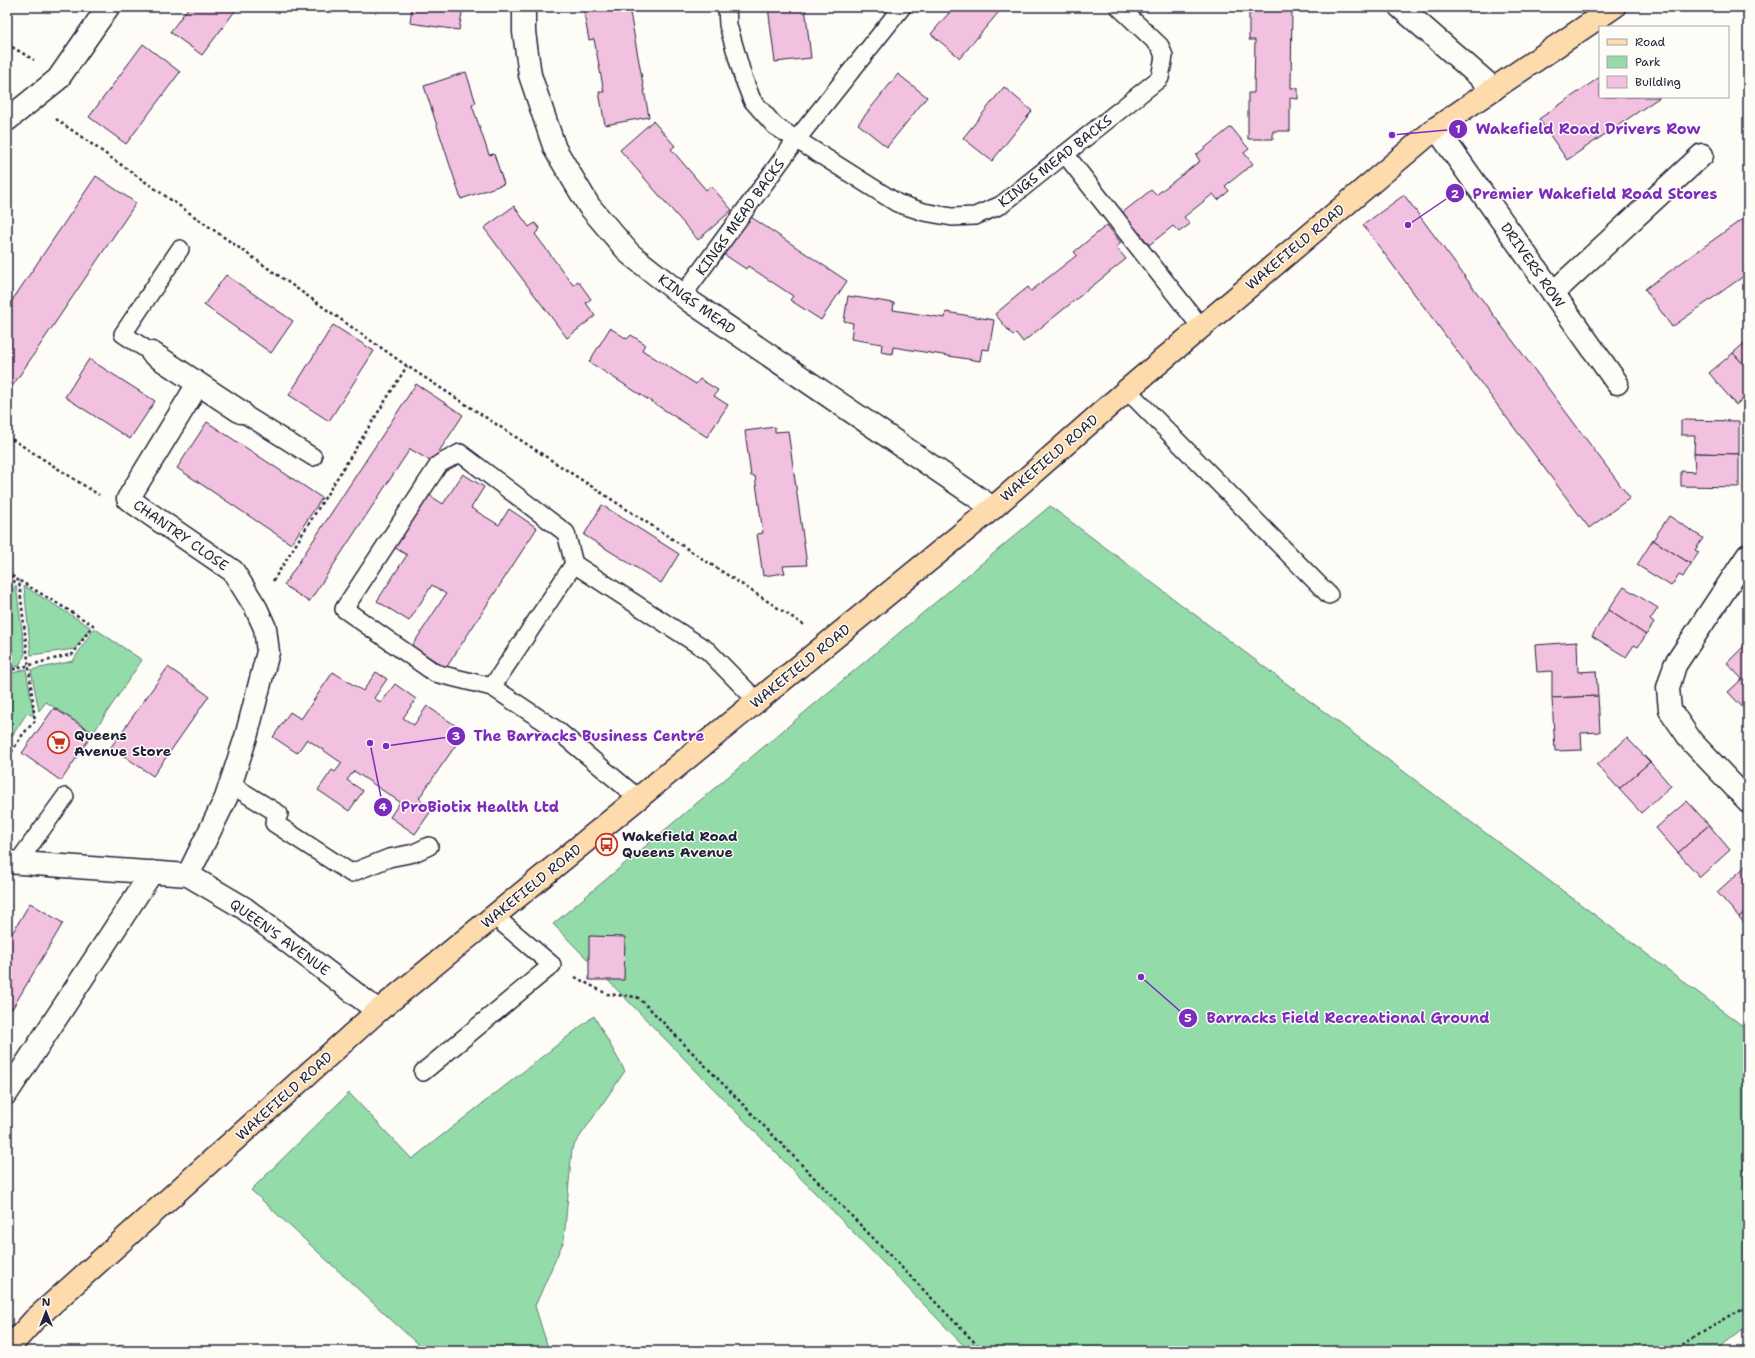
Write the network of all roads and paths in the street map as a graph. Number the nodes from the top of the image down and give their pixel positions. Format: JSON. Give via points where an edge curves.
{"nodes":[{"id":1,"x":108,"y":7,"type":"edge"},
{"id":2,"x":524,"y":7,"type":"edge"},
{"id":3,"x":727,"y":7,"type":"edge"},
{"id":4,"x":902,"y":7,"type":"edge"},
{"id":5,"x":1119,"y":7,"type":"edge"},
{"id":6,"x":1400,"y":7,"type":"edge"},
{"id":7,"x":1614,"y":7,"type":"edge"},
{"id":8,"x":1494,"y":89,"type":"junction"},
{"id":9,"x":32,"y":101,"type":"junction"},
{"id":10,"x":7,"y":120,"type":"edge"},
{"id":11,"x":1436,"y":128,"type":"junction"},
{"id":12,"x":797,"y":139,"type":"junction"},
{"id":13,"x":1065,"y":154,"type":"junction"},
{"id":14,"x":1702,"y":155,"type":"dead end"},
{"id":15,"x":180,"y":248,"type":"dead end"},
{"id":16,"x":1553,"y":293,"type":"junction"},
{"id":17,"x":683,"y":295,"type":"junction"},
{"id":18,"x":1201,"y":327,"type":"junction"},
{"id":19,"x":152,"y":353,"type":"joint"},
{"id":20,"x":407,"y":366,"type":"junction"},
{"id":21,"x":1617,"y":383,"type":"dead end"},
{"id":22,"x":198,"y":384,"type":"junction"},
{"id":23,"x":1128,"y":390,"type":"junction"},
{"id":24,"x":241,"y":412,"type":"joint"},
{"id":25,"x":7,"y":436,"type":"edge"},
{"id":26,"x":313,"y":457,"type":"dead end"},
{"id":27,"x":128,"y":499,"type":"junction"},
{"id":28,"x":993,"y":508,"type":"junction"},
{"id":29,"x":1748,"y":554,"type":"edge"},
{"id":30,"x":574,"y":564,"type":"junction"},
{"id":31,"x":7,"y":572,"type":"edge"},
{"id":32,"x":16,"y":579,"type":"junction"},
{"id":33,"x":19,"y":581,"type":"junction"},
{"id":34,"x":7,"y":593,"type":"edge"},
{"id":35,"x":1328,"y":595,"type":"dead end"},
{"id":36,"x":256,"y":608,"type":"junction"},
{"id":37,"x":829,"y":642,"type":"junction"},
{"id":38,"x":29,"y":665,"type":"junction"},
{"id":39,"x":7,"y":671,"type":"edge"},
{"id":40,"x":492,"y":687,"type":"junction"},
{"id":41,"x":756,"y":701,"type":"junction"},
{"id":42,"x":7,"y":759,"type":"edge"},
{"id":43,"x":230,"y":784,"type":"junction"},
{"id":44,"x":65,"y":796,"type":"dead end"},
{"id":45,"x":638,"y":798,"type":"junction"},
{"id":46,"x":1748,"y":801,"type":"edge"},
{"id":47,"x":429,"y":846,"type":"dead end"},
{"id":48,"x":13,"y":862,"type":"edge"},
{"id":49,"x":152,"y":872,"type":"junction"},
{"id":50,"x":188,"y":875,"type":"junction"},
{"id":51,"x":494,"y":916,"type":"junction"},
{"id":52,"x":552,"y":965,"type":"junction"},
{"id":53,"x":378,"y":1011,"type":"junction"},
{"id":54,"x":423,"y":1072,"type":"dead end"},
{"id":55,"x":7,"y":1093,"type":"edge"},
{"id":56,"x":1748,"y":1305,"type":"edge"},
{"id":57,"x":7,"y":1350,"type":"edge"},
{"id":58,"x":983,"y":1351,"type":"edge"},
{"id":59,"x":1672,"y":1351,"type":"edge"}],
"edges":[{"from":1,"to":9,"type":"street","via":[[58,79]]},
{"from":2,"to":17,"type":"street","name":"KINGS MEAD","via":[[524,32],[530,74],[555,149],[589,206],[630,254]]},
{"from":3,"to":12,"type":"lane","name":"KINGS MEAD BACKS","via":[[728,25],[752,100],[775,126]]},
{"from":4,"to":12,"type":"lane","name":"KINGS MEAD BACKS"},
{"from":5,"to":13,"type":"lane","name":"KINGS MEAD BACKS","via":[[1160,46],[1164,56],[1160,78]]},
{"from":6,"to":8,"type":"street"},
{"from":7,"to":8,"type":"main road","name":"WAKEFIELD ROAD"},
{"from":8,"to":11,"type":"main road","name":"WAKEFIELD ROAD"},
{"from":9,"to":10,"type":"street"},
{"from":9,"to":20,"type":"path"},
{"from":11,"to":16,"type":"street","name":"DRIVERS ROW"},
{"from":11,"to":18,"type":"main road","name":"WAKEFIELD ROAD"},
{"from":12,"to":13,"type":"lane","name":"KINGS MEAD BACKS","via":[[897,203],[924,212],[952,217],[975,216],[1001,205]]},
{"from":12,"to":17,"type":"lane","name":"KINGS MEAD BACKS"},
{"from":13,"to":18,"type":"lane"},
{"from":14,"to":16,"type":"street"},
{"from":15,"to":19,"type":"lane","via":[[123,334]]},
{"from":16,"to":21,"type":"street","name":"DRIVERS ROW"},
{"from":17,"to":28,"type":"street","name":"KINGS MEAD"},
{"from":18,"to":23,"type":"main road","name":"WAKEFIELD ROAD"},
{"from":19,"to":22,"type":"street"},
{"from":20,"to":36,"type":"path"},
{"from":20,"to":37,"type":"path"},
{"from":22,"to":24,"type":"street"},
{"from":22,"to":27,"type":"street","name":"CHANTRY CLOSE"},
{"from":23,"to":28,"type":"main road","name":"WAKEFIELD ROAD"},
{"from":23,"to":35,"type":"lane"},
{"from":24,"to":26,"type":"lane"},
{"from":25,"to":27,"type":"path","via":[[102,497]]},
{"from":27,"to":36,"type":"street","name":"CHANTRY CLOSE","via":[[232,570]]},
{"from":28,"to":37,"type":"main road","name":"WAKEFIELD ROAD"},
{"from":29,"to":46,"type":"street","via":[[1675,665],[1668,688],[1670,710],[1692,742]]},
{"from":30,"to":40,"type":"lane"},
{"from":30,"to":40,"type":"lane","via":[[566,533],[460,453],[440,464],[344,609],[435,673]]},
{"from":30,"to":41,"type":"lane","via":[[708,651]]},
{"from":31,"to":32,"type":"path"},
{"from":32,"to":33,"type":"path"},
{"from":32,"to":34,"type":"path"},
{"from":33,"to":38,"type":"path"},
{"from":33,"to":38,"type":"path","via":[[92,625],[73,654]]},
{"from":36,"to":43,"type":"street","name":"CHANTRY CLOSE","via":[[266,628],[268,652],[246,737]]},
{"from":37,"to":41,"type":"main road","name":"WAKEFIELD ROAD"},
{"from":38,"to":39,"type":"path"},
{"from":38,"to":42,"type":"path","via":[[35,721]]},
{"from":40,"to":45,"type":"lane","via":[[557,730]]},
{"from":41,"to":45,"type":"main road","name":"WAKEFIELD ROAD"},
{"from":43,"to":47,"type":"lane","via":[[279,814],[274,823],[351,873]]},
{"from":43,"to":50,"type":"street","name":"CHANTRY CLOSE","via":[[226,798]]},
{"from":44,"to":48,"type":"lane"},
{"from":45,"to":51,"type":"main road","name":"WAKEFIELD ROAD"},
{"from":48,"to":49,"type":"street","name":"QUEEN'S AVENUE"},
{"from":49,"to":50,"type":"street","name":"QUEEN'S AVENUE"},
{"from":49,"to":55,"type":"street"},
{"from":50,"to":53,"type":"street","name":"QUEEN'S AVENUE","via":[[244,908]]},
{"from":51,"to":52,"type":"lane"},
{"from":51,"to":53,"type":"main road","name":"WAKEFIELD ROAD"},
{"from":52,"to":54,"type":"lane"},
{"from":52,"to":58,"type":"path","via":[[607,994],[637,997]]},
{"from":53,"to":57,"type":"main road","name":"WAKEFIELD ROAD","via":[[40,1315]]},
{"from":56,"to":59,"type":"path"}]}
